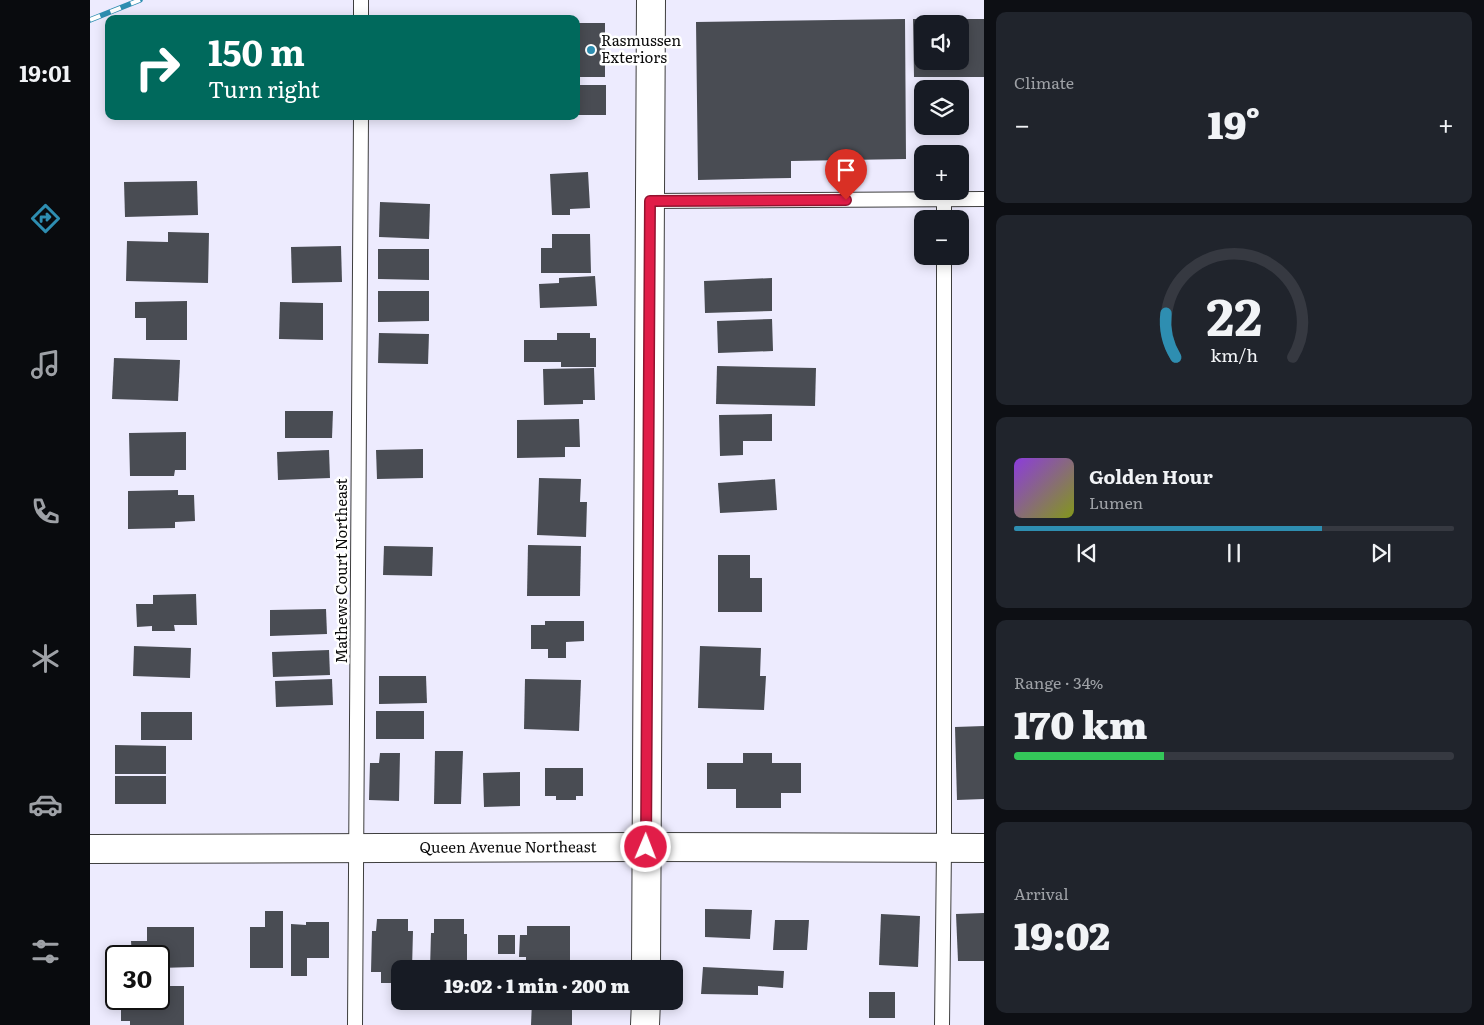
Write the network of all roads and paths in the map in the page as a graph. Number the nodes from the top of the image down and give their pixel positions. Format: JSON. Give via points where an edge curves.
{"nodes":[{"id":1,"x":361,"y":0,"type":"edge"},
{"id":2,"x":651,"y":0,"type":"edge"},
{"id":3,"x":361,"y":15,"type":"edge"},
{"id":4,"x":361,"y":120,"type":"edge"},
{"id":5,"x":969,"y":199,"type":"edge"},
{"id":6,"x":984,"y":199,"type":"edge"},
{"id":7,"x":944,"y":200,"type":"joint"},
{"id":8,"x":650,"y":201,"type":"junction"},
{"id":9,"x":944,"y":210,"type":"edge"},
{"id":10,"x":944,"y":265,"type":"edge"},
{"id":11,"x":646,"y":847,"type":"junction"},
{"id":12,"x":356,"y":848,"type":"junction"},
{"id":13,"x":944,"y":848,"type":"junction"},
{"id":14,"x":984,"y":848,"type":"edge"},
{"id":15,"x":90,"y":850,"type":"edge"},
{"id":16,"x":646,"y":960,"type":"edge"},
{"id":17,"x":646,"y":1010,"type":"edge"},
{"id":18,"x":355,"y":1025,"type":"edge"},
{"id":19,"x":645,"y":1025,"type":"edge"},
{"id":20,"x":942,"y":1025,"type":"edge"}],
"edges":[{"from":1,"to":3,"type":"lane"},
{"from":2,"to":8,"type":"street"},
{"from":4,"to":12,"type":"lane","name":"Mathews Court Northeast"},
{"from":5,"to":6,"type":"lane"},
{"from":7,"to":8,"type":"lane"},
{"from":7,"to":9,"type":"lane"},
{"from":8,"to":11,"type":"street"},
{"from":10,"to":13,"type":"lane"},
{"from":11,"to":12,"type":"street","name":"Queen Avenue Northeast"},
{"from":11,"to":13,"type":"street","name":"Queen Avenue Northeast"},
{"from":11,"to":16,"type":"street"},
{"from":12,"to":15,"type":"street","name":"Queen Avenue Northeast"},
{"from":12,"to":18,"type":"lane","name":"Mathews Court Northeast"},
{"from":13,"to":14,"type":"street","name":"Queen Avenue Northeast"},
{"from":13,"to":20,"type":"lane"},
{"from":17,"to":19,"type":"street"}]}
